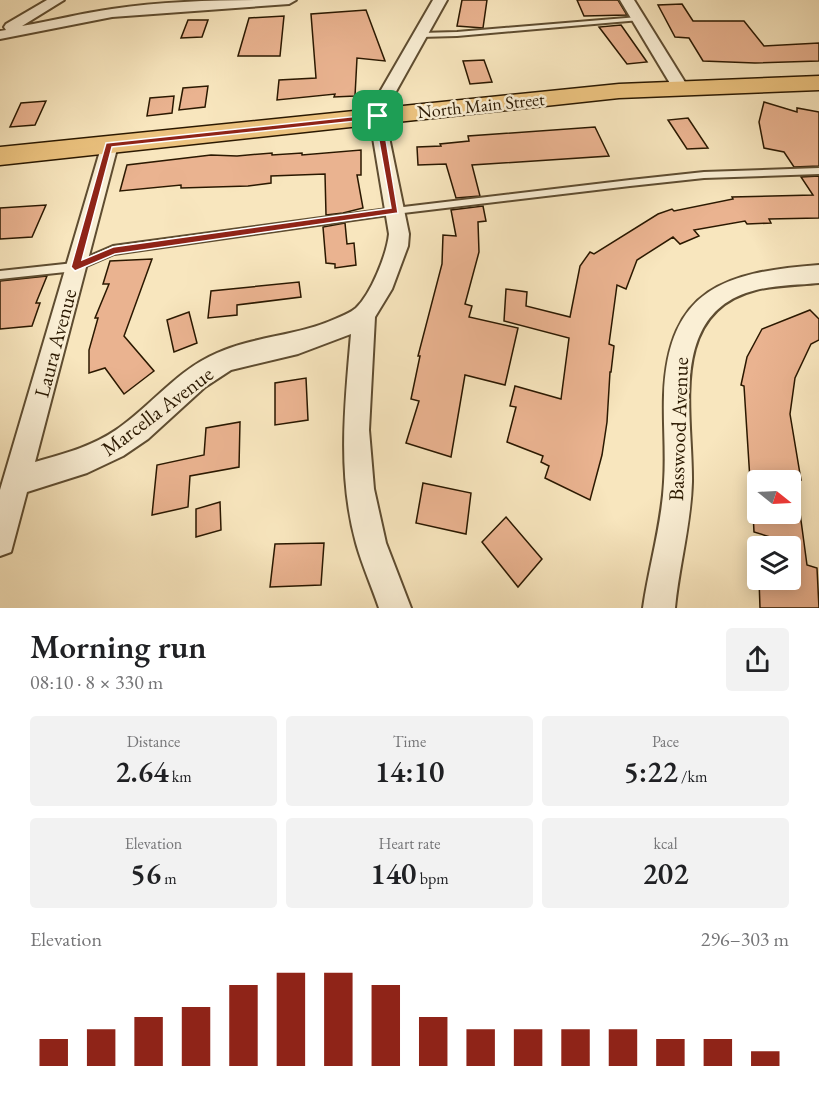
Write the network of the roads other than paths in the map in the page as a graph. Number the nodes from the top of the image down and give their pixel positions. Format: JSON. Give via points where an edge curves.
{"nodes":[{"id":1,"x":57,"y":0,"type":"edge"},
{"id":2,"x":289,"y":0,"type":"edge"},
{"id":3,"x":440,"y":0,"type":"edge"},
{"id":4,"x":627,"y":0,"type":"edge"},
{"id":5,"x":85,"y":2,"type":"dead end"},
{"id":6,"x":112,"y":13,"type":"junction"},
{"id":7,"x":638,"y":19,"type":"junction"},
{"id":8,"x":0,"y":35,"type":"edge"},
{"id":9,"x":420,"y":35,"type":"junction"},
{"id":10,"x":819,"y":83,"type":"edge"},
{"id":11,"x":680,"y":87,"type":"junction"},
{"id":12,"x":376,"y":116,"type":"junction"},
{"id":13,"x":109,"y":145,"type":"junction"},
{"id":14,"x":0,"y":156,"type":"edge"},
{"id":15,"x":819,"y":171,"type":"edge"},
{"id":16,"x":395,"y":211,"type":"junction"},
{"id":17,"x":75,"y":267,"type":"junction"},
{"id":18,"x":819,"y":274,"type":"edge"},
{"id":19,"x":0,"y":275,"type":"edge"},
{"id":20,"x":364,"y":315,"type":"junction"},
{"id":21,"x":16,"y":482,"type":"junction"},
{"id":22,"x":0,"y":540,"type":"edge"},
{"id":23,"x":395,"y":608,"type":"edge"},
{"id":24,"x":658,"y":608,"type":"edge"}],
"edges":[{"from":1,"to":8,"type":"street"},
{"from":2,"to":6,"type":"street"},
{"from":3,"to":9,"type":"street"},
{"from":4,"to":7,"type":"street"},
{"from":5,"to":6,"type":"street","via":[[93,9]]},
{"from":6,"to":8,"type":"street"},
{"from":7,"to":9,"type":"lane"},
{"from":7,"to":11,"type":"street"},
{"from":9,"to":12,"type":"street"},
{"from":10,"to":11,"type":"main road","name":"North Main Street"},
{"from":11,"to":12,"type":"main road","name":"North Main Street"},
{"from":12,"to":13,"type":"main road","name":"North Main Street"},
{"from":12,"to":16,"type":"street"},
{"from":13,"to":14,"type":"main road","name":"North Main Street"},
{"from":13,"to":17,"type":"street","name":"Laura Avenue"},
{"from":15,"to":16,"type":"lane","via":[[704,176]]},
{"from":16,"to":17,"type":"lane","via":[[113,250]]},
{"from":16,"to":20,"type":"street","via":[[398,246],[381,289]]},
{"from":17,"to":19,"type":"lane"},
{"from":17,"to":21,"type":"street","name":"Laura Avenue"},
{"from":18,"to":24,"type":"street","name":"Basswood Avenue","via":[[733,287],[718,294],[693,318],[681,346],[678,368],[678,483]]},
{"from":20,"to":21,"type":"street","name":"Marcella Avenue","via":[[287,346],[223,361],[185,387],[153,419],[96,457]]},
{"from":20,"to":23,"type":"street","via":[[356,430],[360,489],[371,543]]},
{"from":21,"to":22,"type":"street","name":"Laura Avenue"}]}
